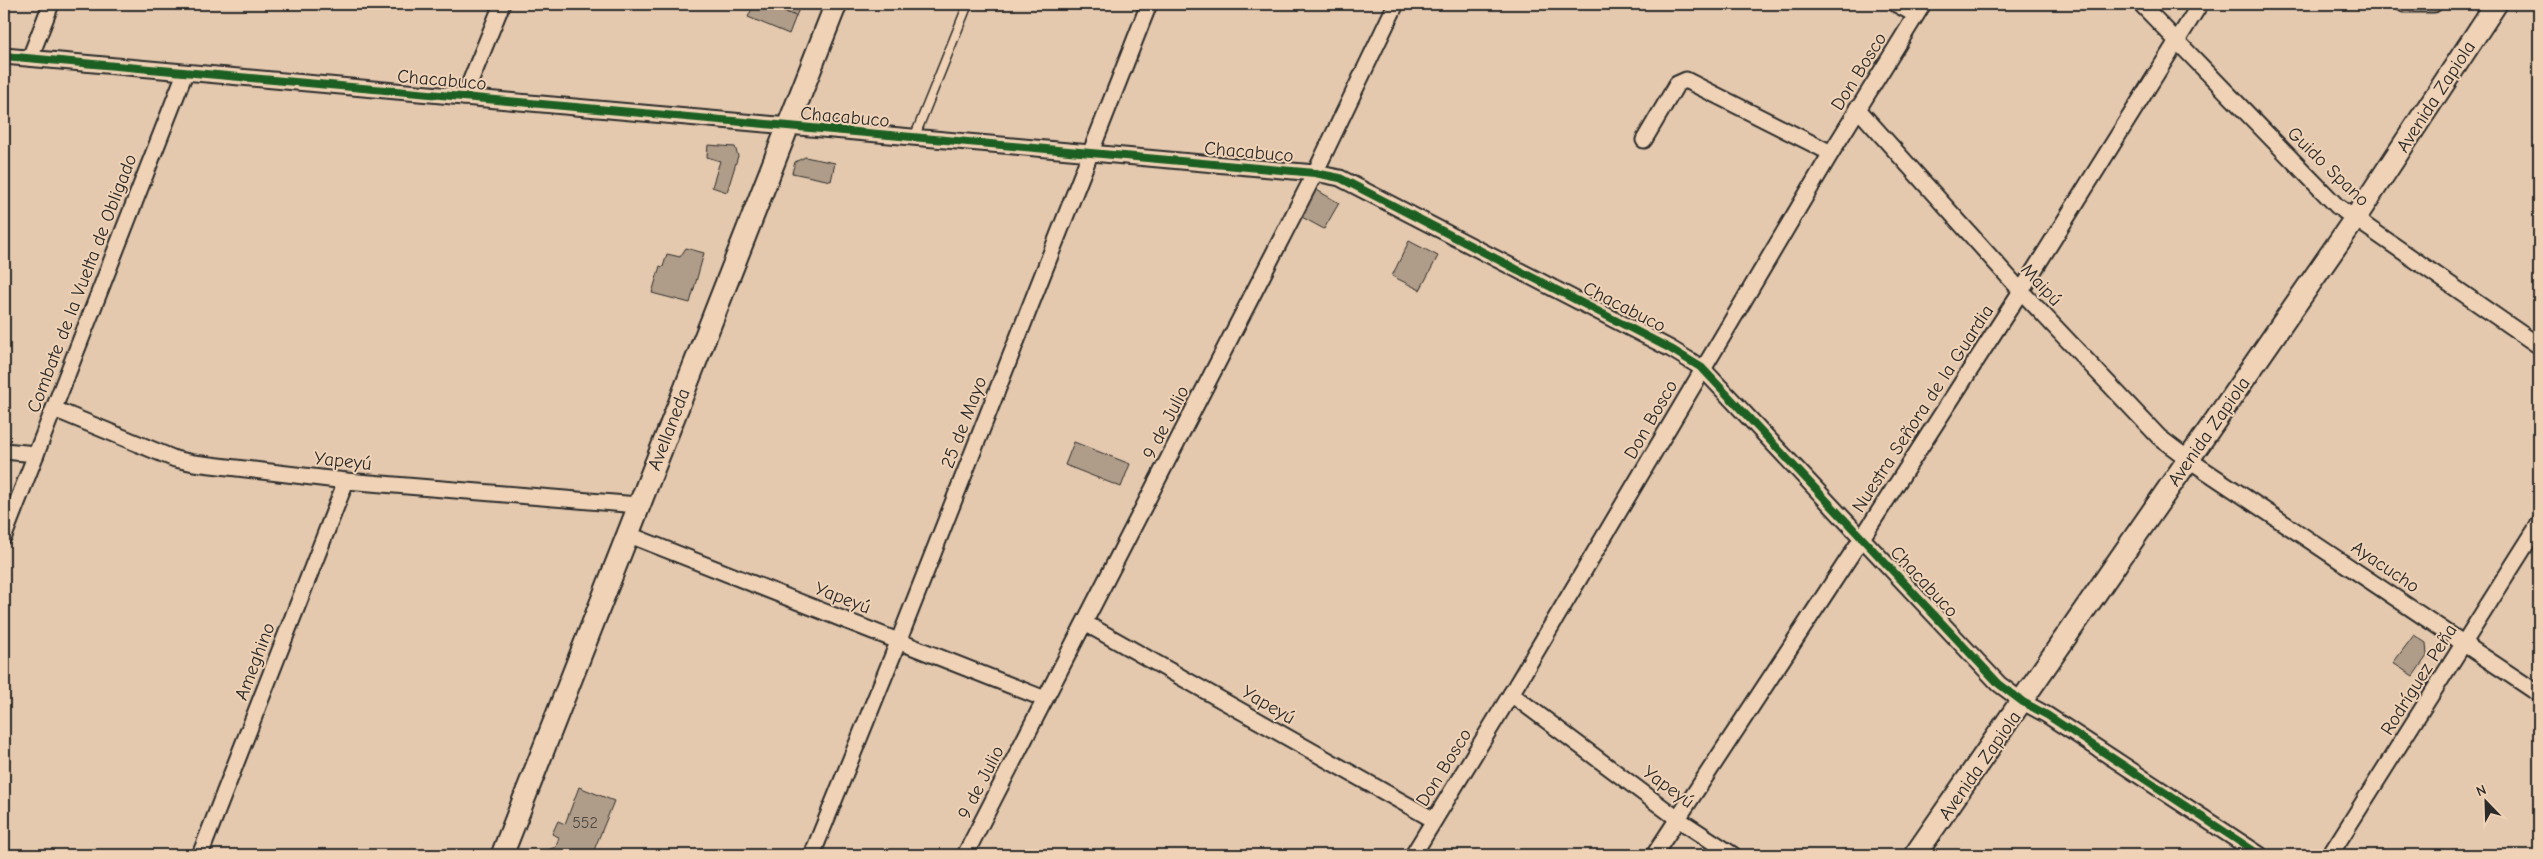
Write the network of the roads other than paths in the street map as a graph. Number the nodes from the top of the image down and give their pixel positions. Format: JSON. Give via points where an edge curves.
{"nodes":[{"id":1,"x":51,"y":4,"type":"edge"},
{"id":2,"x":502,"y":4,"type":"edge"},
{"id":3,"x":836,"y":4,"type":"edge"},
{"id":4,"x":968,"y":4,"type":"edge"},
{"id":5,"x":1149,"y":4,"type":"edge"},
{"id":6,"x":1396,"y":4,"type":"edge"},
{"id":7,"x":1896,"y":4,"type":"edge"},
{"id":8,"x":2141,"y":4,"type":"edge"},
{"id":9,"x":2200,"y":4,"type":"edge"},
{"id":10,"x":2404,"y":4,"type":"edge"},
{"id":11,"x":2434,"y":4,"type":"edge"},
{"id":12,"x":2496,"y":4,"type":"edge"},
{"id":13,"x":1920,"y":9,"type":"edge"},
{"id":14,"x":2176,"y":40,"type":"junction"},
{"id":15,"x":4,"y":56,"type":"edge"},
{"id":16,"x":30,"y":58,"type":"junction"},
{"id":17,"x":185,"y":73,"type":"junction"},
{"id":18,"x":464,"y":97,"type":"junction"},
{"id":19,"x":1857,"y":108,"type":"junction"},
{"id":20,"x":786,"y":127,"type":"junction"},
{"id":21,"x":914,"y":138,"type":"junction"},
{"id":22,"x":1644,"y":140,"type":"dead end"},
{"id":23,"x":1831,"y":153,"type":"junction"},
{"id":24,"x":1089,"y":154,"type":"junction"},
{"id":25,"x":1315,"y":173,"type":"junction"},
{"id":26,"x":2354,"y":220,"type":"junction"},
{"id":27,"x":2021,"y":291,"type":"junction"},
{"id":28,"x":2539,"y":346,"type":"edge"},
{"id":29,"x":1702,"y":368,"type":"junction"},
{"id":30,"x":54,"y":409,"type":"junction"},
{"id":31,"x":4,"y":451,"type":"edge"},
{"id":32,"x":36,"y":454,"type":"junction"},
{"id":33,"x":2188,"y":459,"type":"junction"},
{"id":34,"x":2210,"y":473,"type":"joint"},
{"id":35,"x":346,"y":481,"type":"junction"},
{"id":36,"x":638,"y":505,"type":"junction"},
{"id":37,"x":2539,"y":524,"type":"edge"},
{"id":38,"x":627,"y":534,"type":"junction"},
{"id":39,"x":4,"y":536,"type":"edge"},
{"id":40,"x":1862,"y":538,"type":"junction"},
{"id":41,"x":1085,"y":623,"type":"junction"},
{"id":42,"x":899,"y":640,"type":"junction"},
{"id":43,"x":2465,"y":642,"type":"junction"},
{"id":44,"x":1511,"y":694,"type":"junction"},
{"id":45,"x":2539,"y":694,"type":"edge"},
{"id":46,"x":1045,"y":699,"type":"junction"},
{"id":47,"x":2023,"y":702,"type":"junction"},
{"id":48,"x":1678,"y":818,"type":"junction"},
{"id":49,"x":1434,"y":820,"type":"junction"},
{"id":50,"x":200,"y":855,"type":"edge"},
{"id":51,"x":502,"y":855,"type":"edge"},
{"id":52,"x":812,"y":855,"type":"edge"},
{"id":53,"x":965,"y":855,"type":"edge"},
{"id":54,"x":1413,"y":855,"type":"edge"},
{"id":55,"x":1654,"y":855,"type":"edge"},
{"id":56,"x":1733,"y":855,"type":"edge"},
{"id":57,"x":1915,"y":855,"type":"edge"},
{"id":58,"x":2260,"y":855,"type":"edge"},
{"id":59,"x":2330,"y":855,"type":"edge"}],
"edges":[{"from":1,"to":16,"type":"street"},
{"from":2,"to":18,"type":"street"},
{"from":3,"to":20,"type":"main road","name":"Avellaneda"},
{"from":4,"to":21,"type":"lane"},
{"from":5,"to":24,"type":"street","name":"25 de Mayo"},
{"from":6,"to":25,"type":"street","name":"9 de Julio"},
{"from":7,"to":13,"type":"street"},
{"from":8,"to":14,"type":"street","name":"Guido Spano"},
{"from":9,"to":14,"type":"street","name":"Nuestra Señora de la Guardia"},
{"from":10,"to":11,"type":"street"},
{"from":12,"to":26,"type":"main road","name":"Avenida Zapiola"},
{"from":13,"to":19,"type":"street","name":"Don Bosco"},
{"from":14,"to":26,"type":"street","name":"Guido Spano"},
{"from":14,"to":27,"type":"street","name":"Nuestra Señora de la Guardia"},
{"from":15,"to":16,"type":"street","name":"Chacabuco"},
{"from":16,"to":17,"type":"street","name":"Chacabuco"},
{"from":17,"to":18,"type":"street","name":"Chacabuco"},
{"from":17,"to":30,"type":"street","name":"Combate de la Vuelta de Obligado"},
{"from":18,"to":20,"type":"street","name":"Chacabuco"},
{"from":19,"to":23,"type":"street","name":"Don Bosco"},
{"from":19,"to":27,"type":"street","name":"Maipú"},
{"from":20,"to":21,"type":"street","name":"Chacabuco"},
{"from":20,"to":36,"type":"main road","name":"Avellaneda"},
{"from":21,"to":24,"type":"street","name":"Chacabuco"},
{"from":22,"to":23,"type":"street","via":[[1677,84],[1686,80]]},
{"from":23,"to":29,"type":"street","name":"Don Bosco"},
{"from":24,"to":25,"type":"street","name":"Chacabuco"},
{"from":24,"to":42,"type":"street","name":"25 de Mayo"},
{"from":25,"to":29,"type":"street","name":"Chacabuco","via":[[1340,178],[1672,349]]},
{"from":25,"to":41,"type":"street","name":"9 de Julio"},
{"from":26,"to":28,"type":"street","name":"Guido Spano"},
{"from":26,"to":33,"type":"main road","name":"Avenida Zapiola"},
{"from":27,"to":33,"type":"street","name":"Maipú","via":[[2159,437]]},
{"from":27,"to":40,"type":"street","name":"Nuestra Señora de la Guardia"},
{"from":29,"to":40,"type":"street","name":"Chacabuco"},
{"from":29,"to":44,"type":"street","name":"Don Bosco"},
{"from":30,"to":32,"type":"street","name":"Combate de la Vuelta de Obligado"},
{"from":30,"to":35,"type":"street","name":"Yapeyú","via":[[175,459]]},
{"from":31,"to":32,"type":"street"},
{"from":32,"to":39,"type":"street","name":"Combate de la Vuelta de Obligado"},
{"from":33,"to":34,"type":"street","name":"Maipú"},
{"from":33,"to":47,"type":"main road","name":"Avenida Zapiola"},
{"from":34,"to":43,"type":"street","name":"Ayacucho"},
{"from":35,"to":36,"type":"street","name":"Yapeyú"},
{"from":35,"to":50,"type":"street","name":"Ameghino"},
{"from":36,"to":38,"type":"main road","name":"Avellaneda"},
{"from":37,"to":43,"type":"street","name":"Rodríguez Peña"},
{"from":38,"to":42,"type":"street","name":"Yapeyú"},
{"from":38,"to":51,"type":"main road","name":"Avellaneda"},
{"from":40,"to":47,"type":"street","name":"Chacabuco","via":[[1999,684]]},
{"from":40,"to":48,"type":"street","name":"Nuestra Señora de la Guardia"},
{"from":41,"to":46,"type":"street","name":"9 de Julio"},
{"from":41,"to":49,"type":"street","name":"Yapeyú"},
{"from":42,"to":46,"type":"street","name":"Yapeyú"},
{"from":42,"to":52,"type":"street","name":"25 de Mayo"},
{"from":43,"to":45,"type":"street","name":"Ayacucho"},
{"from":43,"to":59,"type":"street","name":"Rodríguez Peña"},
{"from":44,"to":48,"type":"street","name":"Yapeyú"},
{"from":44,"to":49,"type":"street","name":"Don Bosco"},
{"from":46,"to":53,"type":"street","name":"9 de Julio"},
{"from":47,"to":57,"type":"main road","name":"Avenida Zapiola"},
{"from":47,"to":58,"type":"street","name":"Chacabuco"},
{"from":48,"to":55,"type":"street","name":"Nuestra Señora de la Guardia"},
{"from":48,"to":56,"type":"street","name":"Yapeyú"},
{"from":49,"to":54,"type":"street","name":"Don Bosco"}]}
